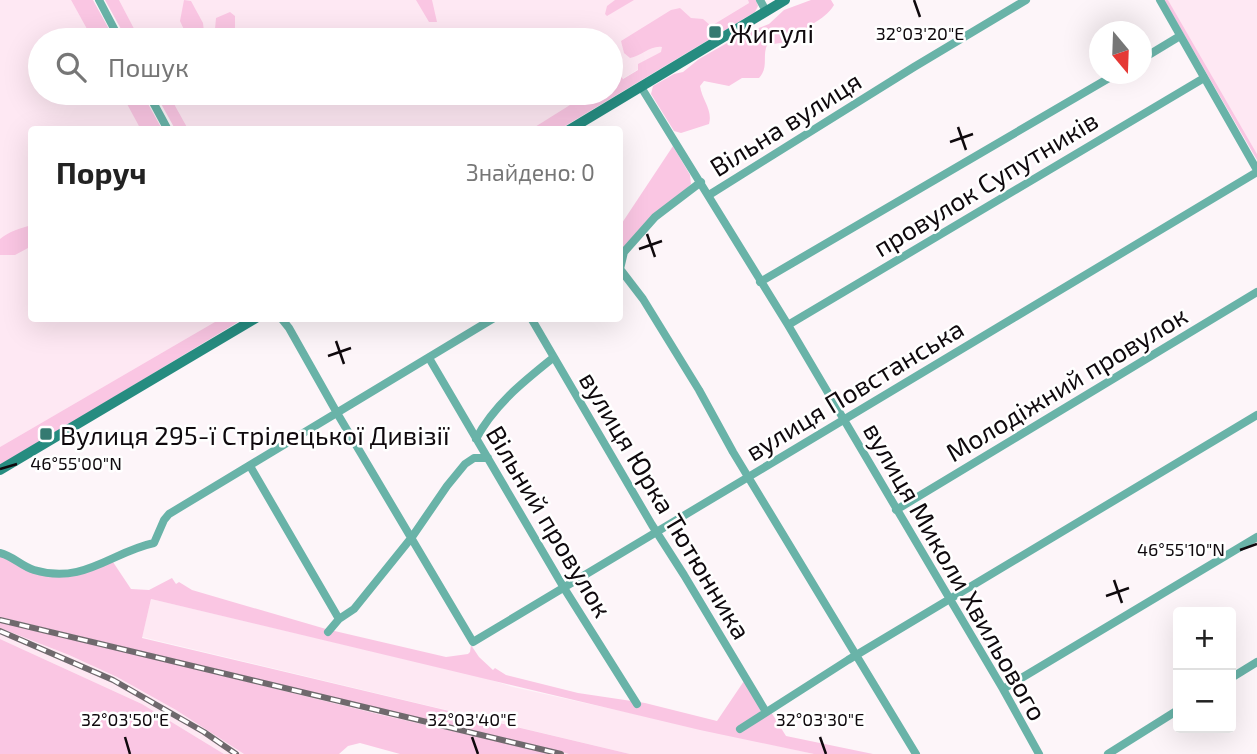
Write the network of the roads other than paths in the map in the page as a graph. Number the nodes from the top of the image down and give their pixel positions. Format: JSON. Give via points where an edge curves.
{"nodes":[{"id":1,"x":99,"y":0,"type":"edge"},
{"id":2,"x":760,"y":0,"type":"edge"},
{"id":3,"x":785,"y":0,"type":"edge"},
{"id":4,"x":1026,"y":0,"type":"edge"},
{"id":5,"x":1160,"y":0,"type":"edge"},
{"id":6,"x":766,"y":11,"type":"junction"},
{"id":7,"x":114,"y":28,"type":"edge"},
{"id":8,"x":1180,"y":36,"type":"junction"},
{"id":9,"x":1152,"y":53,"type":"edge"},
{"id":10,"x":1204,"y":78,"type":"junction"},
{"id":11,"x":1099,"y":84,"type":"edge"},
{"id":12,"x":640,"y":87,"type":"junction"},
{"id":13,"x":623,"y":97,"type":"edge"},
{"id":14,"x":154,"y":105,"type":"edge"},
{"id":15,"x":610,"y":105,"type":"edge"},
{"id":16,"x":166,"y":126,"type":"edge"},
{"id":17,"x":576,"y":126,"type":"edge"},
{"id":18,"x":1257,"y":171,"type":"edge"},
{"id":19,"x":701,"y":182,"type":"junction"},
{"id":20,"x":709,"y":195,"type":"junction"},
{"id":21,"x":623,"y":256,"type":"edge"},
{"id":22,"x":623,"y":273,"type":"edge"},
{"id":23,"x":760,"y":282,"type":"junction"},
{"id":24,"x":1257,"y":292,"type":"edge"},
{"id":25,"x":249,"y":322,"type":"edge"},
{"id":26,"x":284,"y":322,"type":"edge"},
{"id":27,"x":488,"y":322,"type":"edge"},
{"id":28,"x":533,"y":322,"type":"edge"},
{"id":29,"x":788,"y":324,"type":"junction"},
{"id":30,"x":429,"y":358,"type":"junction"},
{"id":31,"x":553,"y":358,"type":"junction"},
{"id":32,"x":337,"y":413,"type":"junction"},
{"id":33,"x":1257,"y":415,"type":"edge"},
{"id":34,"x":842,"y":420,"type":"junction"},
{"id":35,"x":476,"y":439,"type":"junction"},
{"id":36,"x":488,"y":458,"type":"junction"},
{"id":37,"x":250,"y":466,"type":"junction"},
{"id":38,"x":0,"y":470,"type":"edge"},
{"id":39,"x":748,"y":477,"type":"junction"},
{"id":40,"x":896,"y":510,"type":"junction"},
{"id":41,"x":657,"y":531,"type":"junction"},
{"id":42,"x":412,"y":537,"type":"junction"},
{"id":43,"x":1257,"y":537,"type":"edge"},
{"id":44,"x":0,"y":553,"type":"edge"},
{"id":45,"x":564,"y":588,"type":"junction"},
{"id":46,"x":950,"y":600,"type":"junction"},
{"id":47,"x":340,"y":619,"type":"junction"},
{"id":48,"x":328,"y":632,"type":"dead end"},
{"id":49,"x":856,"y":656,"type":"junction"},
{"id":50,"x":1257,"y":662,"type":"edge"},
{"id":51,"x":1236,"y":675,"type":"edge"},
{"id":52,"x":1003,"y":689,"type":"junction"},
{"id":53,"x":637,"y":705,"type":"dead end"},
{"id":54,"x":766,"y":712,"type":"junction"},
{"id":55,"x":1173,"y":713,"type":"edge"},
{"id":56,"x":740,"y":729,"type":"dead end"},
{"id":57,"x":916,"y":754,"type":"edge"},
{"id":58,"x":1039,"y":754,"type":"edge"},
{"id":59,"x":1108,"y":754,"type":"edge"}],
"edges":[{"from":1,"to":7,"type":"street"},
{"from":2,"to":6,"type":"street"},
{"from":3,"to":6,"type":"street"},
{"from":4,"to":20,"type":"street","name":"Вільна вулиця"},
{"from":5,"to":8,"type":"street"},
{"from":6,"to":12,"type":"street"},
{"from":8,"to":9,"type":"street"},
{"from":8,"to":10,"type":"street"},
{"from":10,"to":18,"type":"street"},
{"from":10,"to":29,"type":"street","name":"провулок Супутників"},
{"from":11,"to":23,"type":"street"},
{"from":12,"to":13,"type":"street"},
{"from":12,"to":19,"type":"street","name":"вулиця Миколи Хвильового"},
{"from":14,"to":16,"type":"street"},
{"from":15,"to":17,"type":"street"},
{"from":18,"to":34,"type":"street","name":"вулиця Повстанська"},
{"from":19,"to":20,"type":"street","name":"вулиця Миколи Хвильового"},
{"from":19,"to":21,"type":"street","name":"Вільна вулиця","via":[[655,218]]},
{"from":20,"to":23,"type":"street","name":"вулиця Миколи Хвильового"},
{"from":22,"to":39,"type":"street"},
{"from":23,"to":29,"type":"street","name":"вулиця Миколи Хвильового"},
{"from":24,"to":40,"type":"street","name":"Молодіжний провулок"},
{"from":25,"to":38,"type":"street"},
{"from":26,"to":32,"type":"street"},
{"from":27,"to":30,"type":"street"},
{"from":28,"to":31,"type":"street","name":"вулиця Юрка Тютюнника"},
{"from":29,"to":34,"type":"street","name":"вулиця Миколи Хвильового"},
{"from":30,"to":32,"type":"street"},
{"from":30,"to":35,"type":"street","name":"Вільний провулок"},
{"from":31,"to":35,"type":"street","via":[[505,399]]},
{"from":31,"to":41,"type":"street","name":"вулиця Юрка Тютюнника"},
{"from":32,"to":37,"type":"street"},
{"from":32,"to":42,"type":"street"},
{"from":33,"to":46,"type":"street"},
{"from":34,"to":39,"type":"street","name":"вулиця Повстанська"},
{"from":34,"to":40,"type":"street","name":"вулиця Миколи Хвильового"},
{"from":35,"to":36,"type":"street","name":"Вільний провулок"},
{"from":36,"to":42,"type":"street","via":[[474,458],[466,464]]},
{"from":36,"to":45,"type":"street","name":"Вільний провулок"},
{"from":37,"to":44,"type":"street","via":[[169,514],[154,543],[135,547],[96,568],[36,570]]},
{"from":37,"to":47,"type":"street"},
{"from":39,"to":41,"type":"street","name":"вулиця Повстанська"},
{"from":39,"to":49,"type":"street"},
{"from":40,"to":46,"type":"street","name":"вулиця Миколи Хвильового"},
{"from":41,"to":45,"type":"street","name":"вулиця Повстанська"},
{"from":41,"to":54,"type":"street","name":"вулиця Юрка Тютюнника"},
{"from":42,"to":45,"type":"street","name":"вулиця Повстанська","via":[[473,642]]},
{"from":42,"to":47,"type":"street","via":[[354,609]]},
{"from":43,"to":52,"type":"street"},
{"from":45,"to":53,"type":"street","name":"Вільний провулок"},
{"from":46,"to":49,"type":"street"},
{"from":46,"to":52,"type":"street","name":"вулиця Миколи Хвильового"},
{"from":47,"to":48,"type":"street"},
{"from":49,"to":54,"type":"street"},
{"from":49,"to":57,"type":"street"},
{"from":50,"to":51,"type":"street"},
{"from":52,"to":58,"type":"street","name":"вулиця Миколи Хвильового"},
{"from":54,"to":56,"type":"street"},
{"from":55,"to":59,"type":"street"}]}
